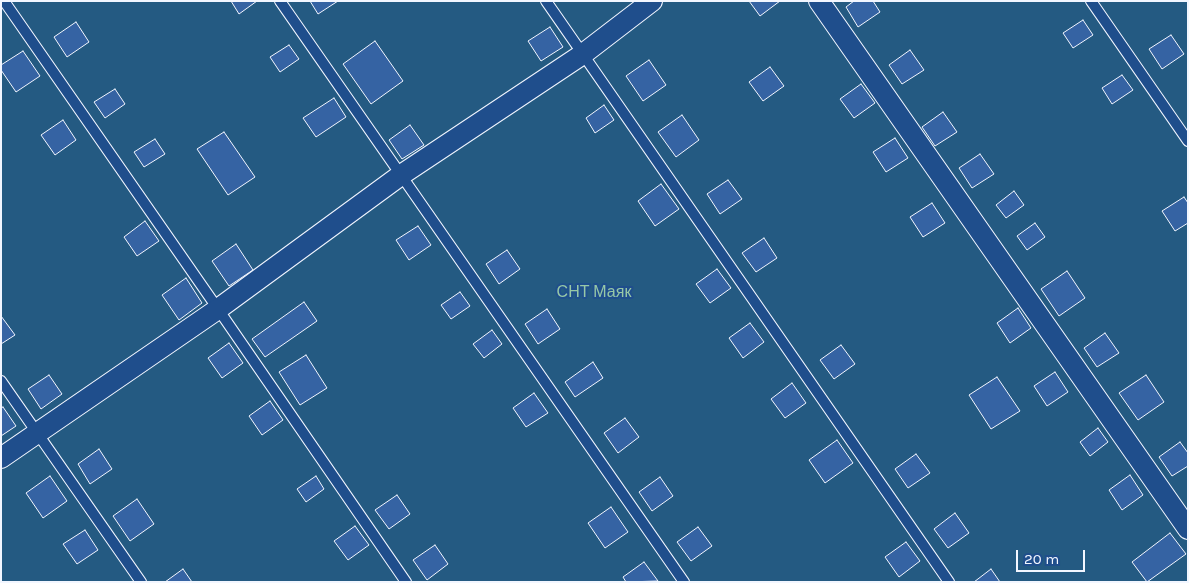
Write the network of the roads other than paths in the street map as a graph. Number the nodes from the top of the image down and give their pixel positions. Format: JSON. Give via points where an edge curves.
{"nodes":[{"id":1,"x":4,"y":1,"type":"edge"},
{"id":2,"x":280,"y":1,"type":"edge"},
{"id":3,"x":546,"y":1,"type":"edge"},
{"id":4,"x":652,"y":1,"type":"edge"},
{"id":5,"x":818,"y":1,"type":"edge"},
{"id":6,"x":1091,"y":1,"type":"edge"},
{"id":7,"x":583,"y":54,"type":"junction"},
{"id":8,"x":1188,"y":141,"type":"edge"},
{"id":9,"x":401,"y":175,"type":"junction"},
{"id":10,"x":218,"y":309,"type":"junction"},
{"id":11,"x":1,"y":381,"type":"edge"},
{"id":12,"x":38,"y":432,"type":"junction"},
{"id":13,"x":1,"y":458,"type":"edge"},
{"id":14,"x":1188,"y":529,"type":"edge"},
{"id":15,"x":142,"y":582,"type":"edge"},
{"id":16,"x":406,"y":582,"type":"edge"},
{"id":17,"x":684,"y":582,"type":"edge"},
{"id":18,"x":949,"y":582,"type":"edge"}],
"edges":[{"from":1,"to":10,"type":"lane"},
{"from":2,"to":9,"type":"lane"},
{"from":3,"to":7,"type":"lane"},
{"from":4,"to":7,"type":"street"},
{"from":5,"to":14,"type":"street"},
{"from":6,"to":8,"type":"lane"},
{"from":7,"to":9,"type":"street"},
{"from":7,"to":18,"type":"lane"},
{"from":9,"to":10,"type":"street"},
{"from":9,"to":17,"type":"lane"},
{"from":10,"to":12,"type":"street"},
{"from":10,"to":16,"type":"lane"},
{"from":11,"to":12,"type":"lane"},
{"from":12,"to":13,"type":"street"},
{"from":12,"to":15,"type":"lane"}]}
